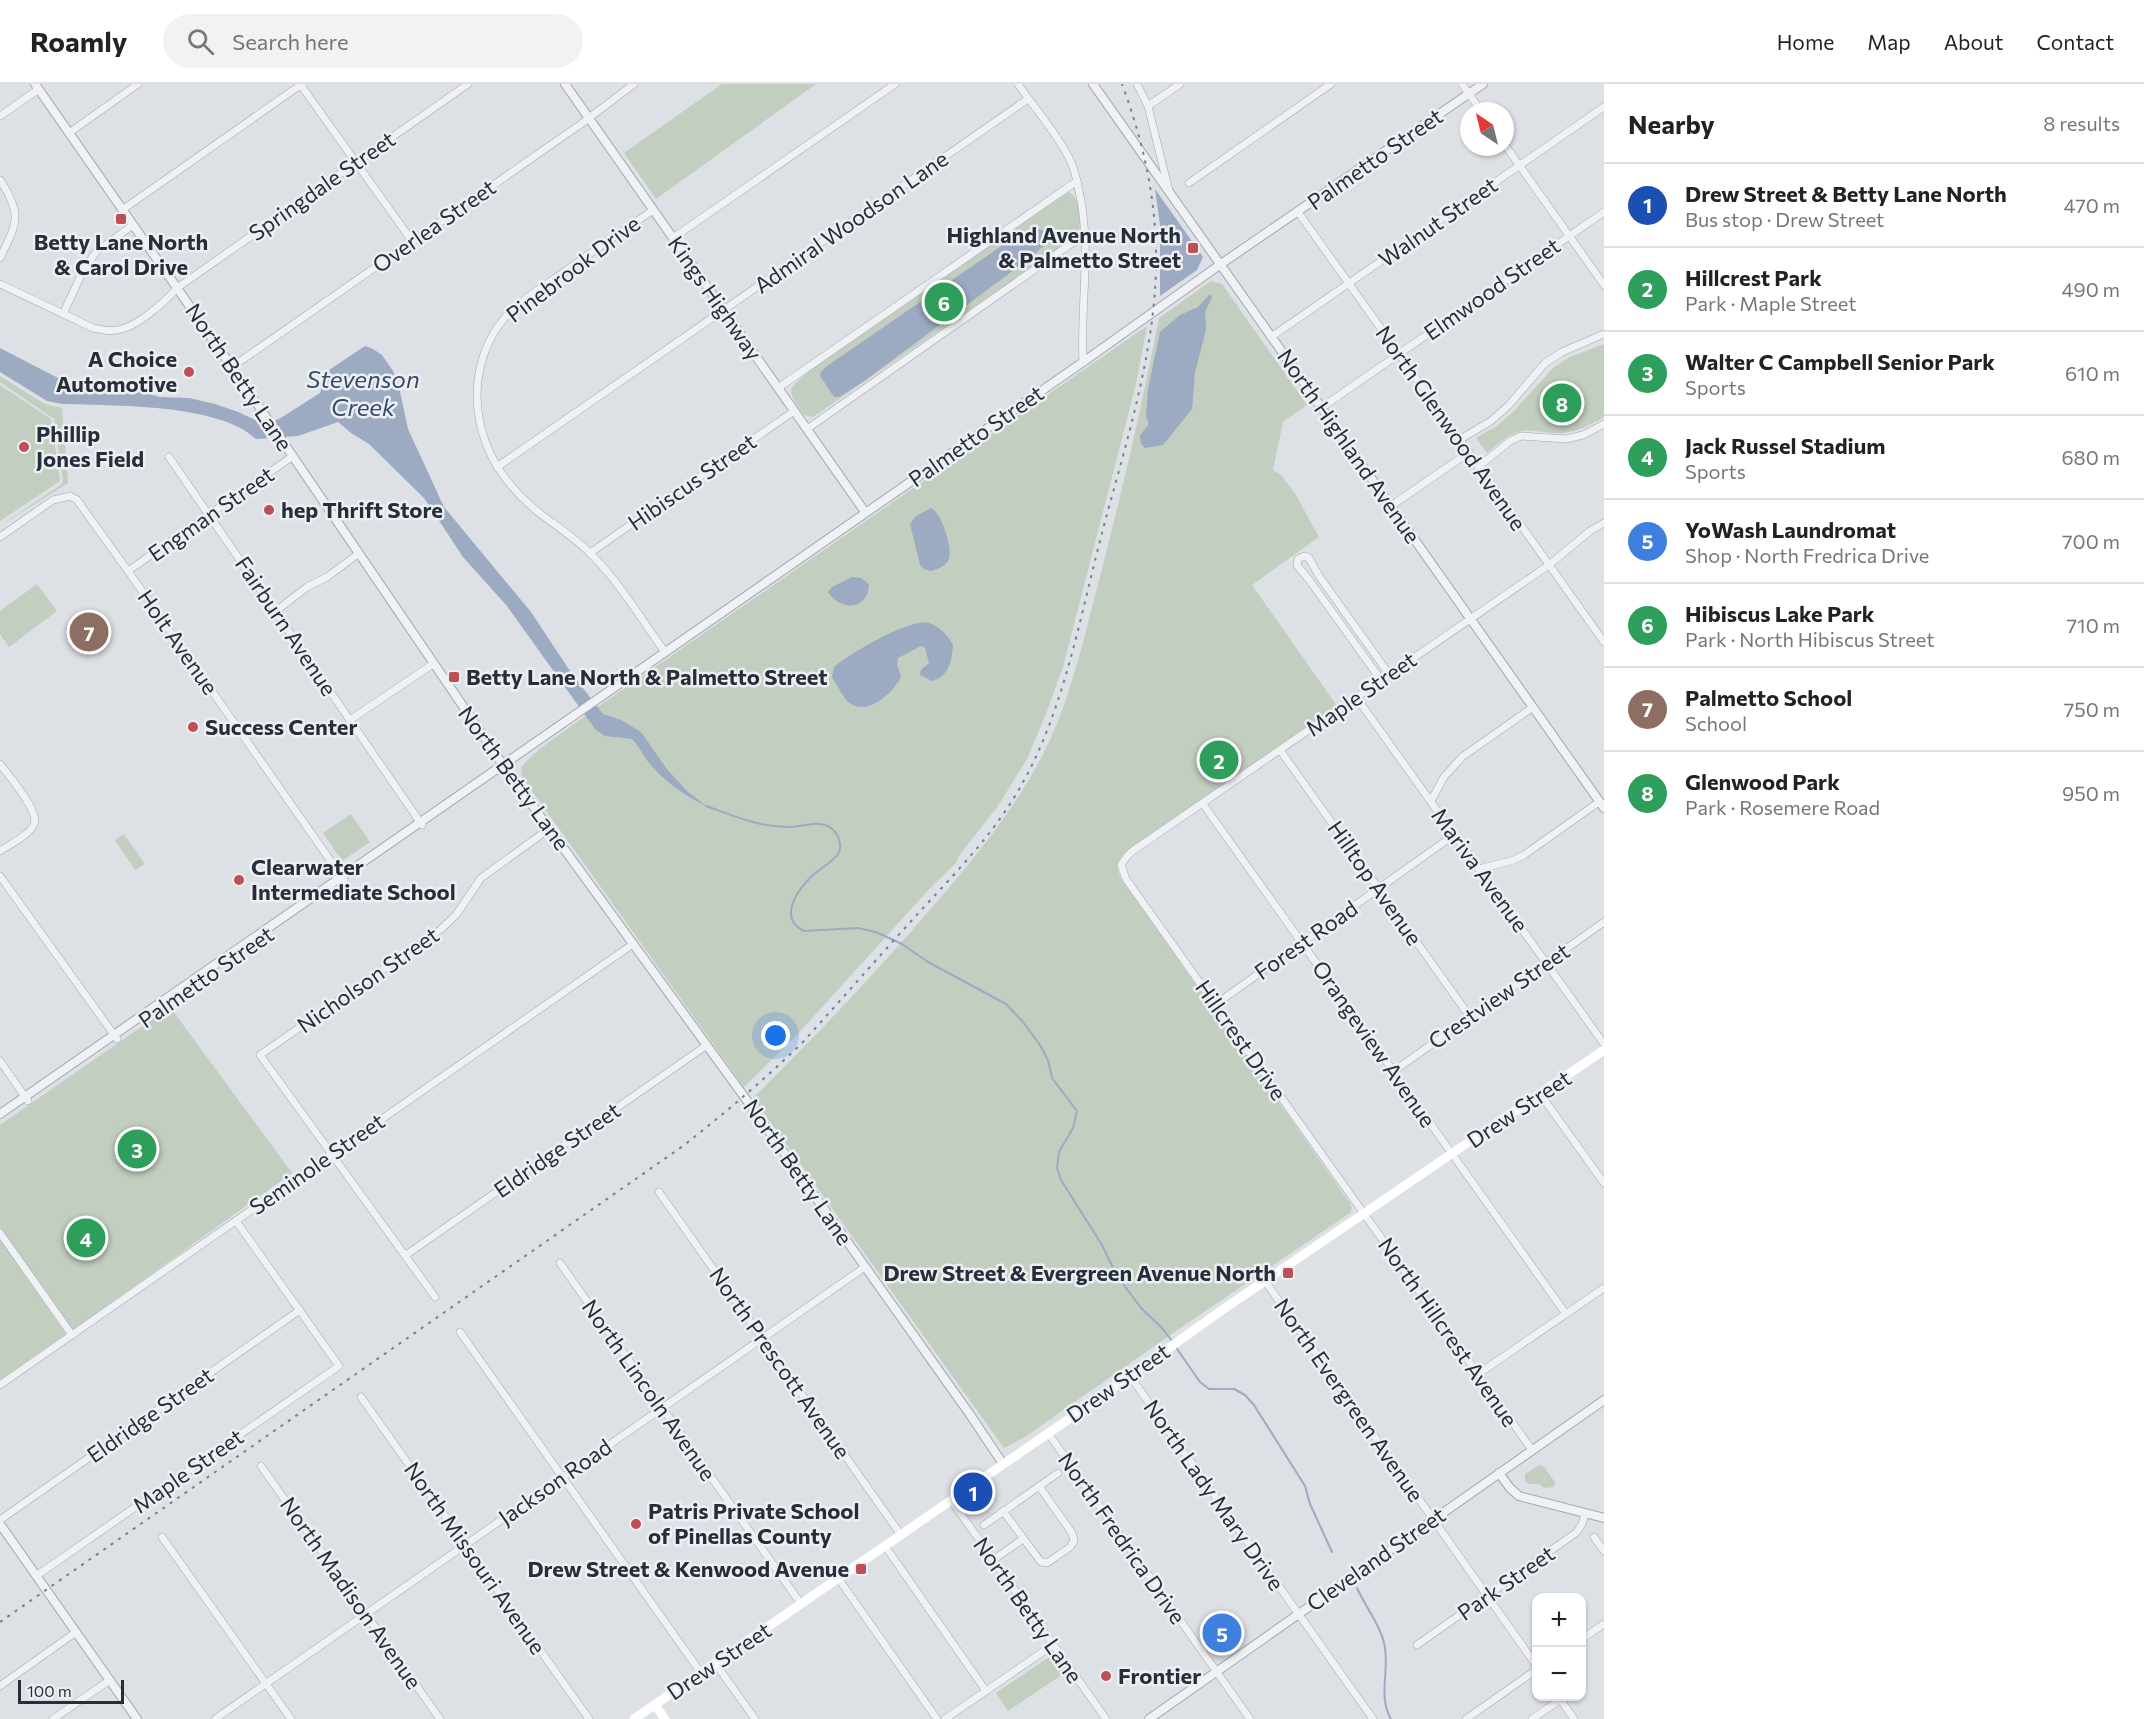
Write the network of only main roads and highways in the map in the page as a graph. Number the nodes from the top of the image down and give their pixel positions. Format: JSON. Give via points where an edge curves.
{"nodes":[{"id":1,"x":1604,"y":1050,"type":"edge"},
{"id":2,"x":655,"y":1705,"type":"junction"},
{"id":3,"x":634,"y":1719,"type":"edge"},
{"id":4,"x":665,"y":1719,"type":"edge"}],
"edges":[{"from":1,"to":2,"type":"main road","name":"Drew Street","via":[[1184,1336]]},
{"from":2,"to":3,"type":"main road","name":"Drew Street"},
{"from":2,"to":4,"type":"main road"}]}
